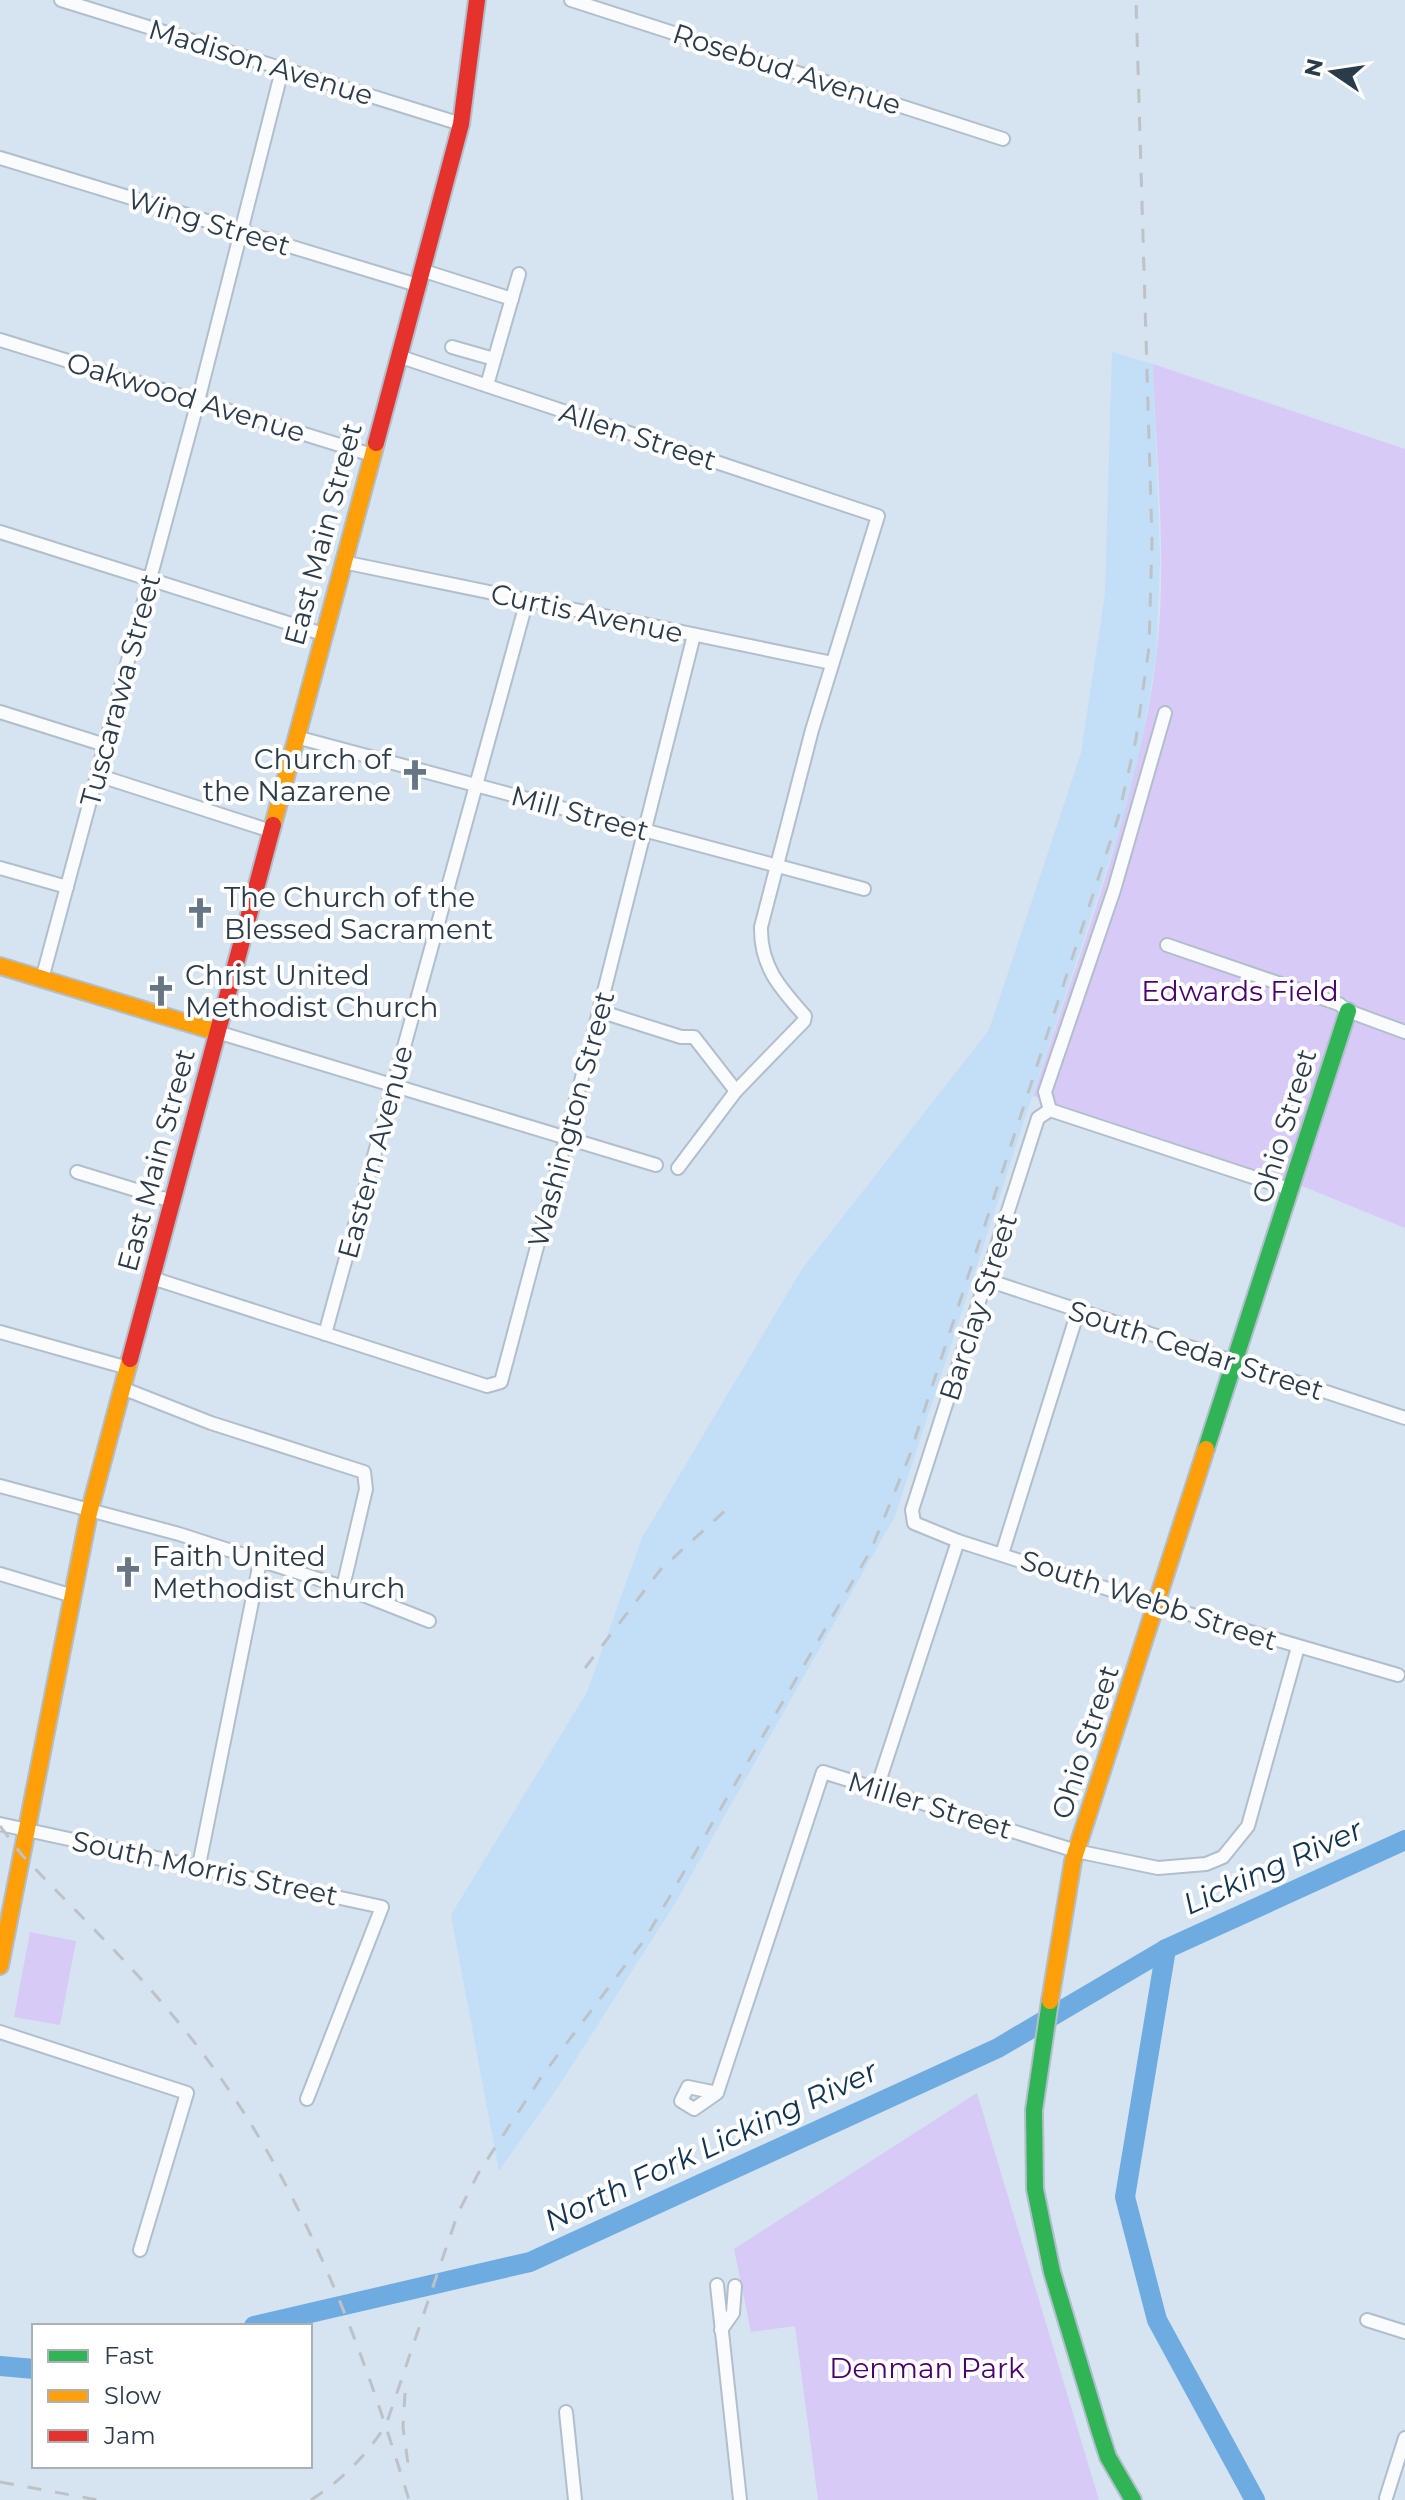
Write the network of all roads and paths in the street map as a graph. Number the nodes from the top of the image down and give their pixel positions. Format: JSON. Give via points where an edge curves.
{"nodes":[{"id":1,"x":61,"y":0,"type":"edge"},
{"id":2,"x":477,"y":0,"type":"edge"},
{"id":3,"x":571,"y":0,"type":"edge"},
{"id":4,"x":282,"y":70,"type":"junction"},
{"id":5,"x":461,"y":124,"type":"junction"},
{"id":6,"x":1003,"y":139,"type":"dead end"},
{"id":7,"x":0,"y":158,"type":"edge"},
{"id":8,"x":241,"y":231,"type":"junction"},
{"id":9,"x":519,"y":274,"type":"dead end"},
{"id":10,"x":419,"y":278,"type":"junction"},
{"id":11,"x":512,"y":299,"type":"junction"},
{"id":12,"x":0,"y":340,"type":"edge"},
{"id":13,"x":452,"y":347,"type":"dead end"},
{"id":14,"x":398,"y":356,"type":"junction"},
{"id":15,"x":494,"y":359,"type":"junction"},
{"id":16,"x":487,"y":385,"type":"junction"},
{"id":17,"x":198,"y":401,"type":"junction"},
{"id":18,"x":372,"y":455,"type":"junction"},
{"id":19,"x":0,"y":532,"type":"edge"},
{"id":20,"x":343,"y":562,"type":"junction"},
{"id":21,"x":150,"y":580,"type":"junction"},
{"id":22,"x":527,"y":600,"type":"junction"},
{"id":23,"x":323,"y":634,"type":"junction"},
{"id":24,"x":694,"y":635,"type":"junction"},
{"id":25,"x":832,"y":663,"type":"junction"},
{"id":26,"x":0,"y":712,"type":"edge"},
{"id":27,"x":1165,"y":713,"type":"dead end"},
{"id":28,"x":296,"y":737,"type":"junction"},
{"id":29,"x":105,"y":745,"type":"junction"},
{"id":30,"x":97,"y":775,"type":"junction"},
{"id":31,"x":476,"y":785,"type":"junction"},
{"id":32,"x":642,"y":830,"type":"junction"},
{"id":33,"x":271,"y":831,"type":"junction"},
{"id":34,"x":778,"y":866,"type":"junction"},
{"id":35,"x":0,"y":868,"type":"edge"},
{"id":36,"x":67,"y":887,"type":"junction"},
{"id":37,"x":864,"y":889,"type":"dead end"},
{"id":38,"x":1167,"y":945,"type":"dead end"},
{"id":39,"x":0,"y":966,"type":"edge"},
{"id":40,"x":42,"y":979,"type":"junction"},
{"id":41,"x":599,"y":1011,"type":"junction"},
{"id":42,"x":1348,"y":1011,"type":"junction"},
{"id":43,"x":217,"y":1032,"type":"junction"},
{"id":44,"x":1405,"y":1032,"type":"edge"},
{"id":45,"x":393,"y":1085,"type":"junction"},
{"id":46,"x":736,"y":1091,"type":"junction"},
{"id":47,"x":1050,"y":1110,"type":"junction"},
{"id":48,"x":564,"y":1137,"type":"junction"},
{"id":49,"x":656,"y":1165,"type":"dead end"},
{"id":50,"x":678,"y":1168,"type":"dead end"},
{"id":51,"x":77,"y":1172,"type":"dead end"},
{"id":52,"x":1292,"y":1190,"type":"junction"},
{"id":53,"x":172,"y":1201,"type":"junction"},
{"id":54,"x":152,"y":1278,"type":"junction"},
{"id":55,"x":987,"y":1280,"type":"junction"},
{"id":56,"x":1078,"y":1311,"type":"junction"},
{"id":57,"x":0,"y":1332,"type":"edge"},
{"id":58,"x":325,"y":1334,"type":"junction"},
{"id":59,"x":1236,"y":1363,"type":"junction"},
{"id":60,"x":128,"y":1368,"type":"junction"},
{"id":61,"x":122,"y":1388,"type":"junction"},
{"id":62,"x":1405,"y":1418,"type":"edge"},
{"id":63,"x":0,"y":1486,"type":"edge"},
{"id":64,"x":912,"y":1510,"type":"joint"},
{"id":65,"x":89,"y":1513,"type":"junction"},
{"id":66,"x":958,"y":1541,"type":"junction"},
{"id":67,"x":1002,"y":1554,"type":"junction"},
{"id":68,"x":260,"y":1562,"type":"junction"},
{"id":69,"x":0,"y":1574,"type":"edge"},
{"id":70,"x":343,"y":1587,"type":"junction"},
{"id":71,"x":73,"y":1596,"type":"junction"},
{"id":72,"x":1158,"y":1605,"type":"junction"},
{"id":73,"x":429,"y":1621,"type":"dead end"},
{"id":74,"x":1298,"y":1647,"type":"junction"},
{"id":75,"x":1398,"y":1675,"type":"dead end"},
{"id":76,"x":877,"y":1788,"type":"junction"},
{"id":77,"x":0,"y":1824,"type":"edge"},
{"id":78,"x":27,"y":1830,"type":"junction"},
{"id":79,"x":1076,"y":1851,"type":"junction"},
{"id":80,"x":199,"y":1865,"type":"junction"},
{"id":81,"x":0,"y":1966,"type":"edge"},
{"id":82,"x":0,"y":2032,"type":"edge"},
{"id":83,"x":717,"y":2093,"type":"dead end"},
{"id":84,"x":307,"y":2099,"type":"dead end"},
{"id":85,"x":140,"y":2250,"type":"dead end"},
{"id":86,"x":717,"y":2285,"type":"dead end"},
{"id":87,"x":735,"y":2286,"type":"dead end"},
{"id":88,"x":1367,"y":2320,"type":"dead end"},
{"id":89,"x":721,"y":2330,"type":"junction"},
{"id":90,"x":1405,"y":2332,"type":"edge"},
{"id":91,"x":566,"y":2412,"type":"dead end"},
{"id":92,"x":1405,"y":2438,"type":"edge"},
{"id":93,"x":1386,"y":2498,"type":"dead end"},
{"id":94,"x":575,"y":2500,"type":"edge"},
{"id":95,"x":740,"y":2500,"type":"edge"},
{"id":96,"x":1133,"y":2500,"type":"edge"}],
"edges":[{"from":1,"to":4,"type":"street","name":"Madison Avenue"},
{"from":2,"to":5,"type":"main road","name":"East Main Street"},
{"from":3,"to":6,"type":"street","name":"Rosebud Avenue"},
{"from":4,"to":5,"type":"street","name":"Madison Avenue"},
{"from":4,"to":8,"type":"street","name":"Tuscarawa Street"},
{"from":5,"to":10,"type":"main road","name":"East Main Street"},
{"from":7,"to":8,"type":"street","name":"Wing Street"},
{"from":8,"to":10,"type":"street","name":"Wing Street"},
{"from":8,"to":17,"type":"street","name":"Tuscarawa Street"},
{"from":9,"to":11,"type":"street"},
{"from":10,"to":11,"type":"street","name":"Wing Street"},
{"from":10,"to":14,"type":"main road","name":"East Main Street"},
{"from":11,"to":15,"type":"street"},
{"from":12,"to":17,"type":"street","name":"Oakwood Avenue"},
{"from":13,"to":15,"type":"street"},
{"from":14,"to":16,"type":"street","name":"Allen Street"},
{"from":14,"to":18,"type":"main road","name":"East Main Street"},
{"from":15,"to":16,"type":"street"},
{"from":16,"to":25,"type":"street","name":"Allen Street","via":[[878,516]]},
{"from":17,"to":18,"type":"street","name":"Oakwood Avenue"},
{"from":17,"to":21,"type":"street","name":"Tuscarawa Street"},
{"from":18,"to":20,"type":"main road","name":"East Main Street"},
{"from":19,"to":21,"type":"street"},
{"from":20,"to":22,"type":"street","name":"Curtis Avenue"},
{"from":20,"to":23,"type":"main road","name":"East Main Street"},
{"from":21,"to":23,"type":"street"},
{"from":21,"to":29,"type":"street","name":"Tuscarawa Street"},
{"from":22,"to":24,"type":"street","name":"Curtis Avenue"},
{"from":22,"to":31,"type":"street","name":"Eastern Avenue"},
{"from":23,"to":28,"type":"main road","name":"East Main Street"},
{"from":24,"to":25,"type":"street","name":"Curtis Avenue"},
{"from":24,"to":32,"type":"street","name":"Washington Street"},
{"from":25,"to":34,"type":"street"},
{"from":26,"to":29,"type":"street"},
{"from":27,"to":47,"type":"street","via":[[1114,890],[1045,1092]]},
{"from":28,"to":31,"type":"street","name":"Mill Street"},
{"from":28,"to":33,"type":"main road","name":"East Main Street"},
{"from":29,"to":30,"type":"street","name":"Tuscarawa Street"},
{"from":30,"to":33,"type":"street"},
{"from":30,"to":36,"type":"street","name":"Tuscarawa Street"},
{"from":31,"to":32,"type":"street","name":"Mill Street"},
{"from":31,"to":45,"type":"street","name":"Eastern Avenue"},
{"from":32,"to":34,"type":"street","name":"Mill Street"},
{"from":32,"to":41,"type":"street","name":"Washington Street"},
{"from":33,"to":43,"type":"main road","name":"East Main Street"},
{"from":34,"to":37,"type":"street","name":"Mill Street"},
{"from":34,"to":46,"type":"street","via":[[761,927],[764,959],[805,1016]]},
{"from":35,"to":36,"type":"street"},
{"from":36,"to":40,"type":"street","name":"Tuscarawa Street"},
{"from":38,"to":42,"type":"street"},
{"from":39,"to":40,"type":"main road"},
{"from":40,"to":43,"type":"main road"},
{"from":41,"to":46,"type":"street","via":[[694,1037]]},
{"from":41,"to":48,"type":"street","name":"Washington Street"},
{"from":42,"to":44,"type":"street"},
{"from":42,"to":52,"type":"main road","name":"Ohio Street"},
{"from":43,"to":45,"type":"street"},
{"from":43,"to":53,"type":"main road","name":"East Main Street"},
{"from":45,"to":48,"type":"street"},
{"from":45,"to":58,"type":"street","name":"Eastern Avenue"},
{"from":46,"to":50,"type":"street"},
{"from":47,"to":52,"type":"street"},
{"from":47,"to":55,"type":"street","name":"Barclay Street","via":[[1038,1118]]},
{"from":48,"to":49,"type":"street"},
{"from":48,"to":58,"type":"street","name":"Washington Street","via":[[504,1377],[493,1387]]},
{"from":51,"to":53,"type":"street"},
{"from":52,"to":59,"type":"main road","name":"Ohio Street"},
{"from":53,"to":54,"type":"main road","name":"East Main Street"},
{"from":54,"to":58,"type":"street"},
{"from":54,"to":60,"type":"main road","name":"East Main Street"},
{"from":55,"to":56,"type":"street","name":"South Cedar Street"},
{"from":55,"to":64,"type":"street","name":"Barclay Street"},
{"from":56,"to":59,"type":"street","name":"South Cedar Street"},
{"from":56,"to":67,"type":"street"},
{"from":57,"to":60,"type":"street"},
{"from":59,"to":62,"type":"street","name":"South Cedar Street"},
{"from":59,"to":72,"type":"main road","name":"Ohio Street"},
{"from":60,"to":61,"type":"main road","name":"East Main Street"},
{"from":61,"to":65,"type":"main road","name":"East Main Street"},
{"from":61,"to":70,"type":"street","via":[[211,1423],[360,1470],[367,1478],[366,1489]]},
{"from":63,"to":65,"type":"street"},
{"from":64,"to":66,"type":"street","name":"South Webb Street","via":[[919,1528]]},
{"from":65,"to":68,"type":"street","via":[[105,1512]]},
{"from":65,"to":71,"type":"main road","name":"East Main Street"},
{"from":66,"to":67,"type":"street","name":"South Webb Street"},
{"from":66,"to":76,"type":"street"},
{"from":67,"to":72,"type":"street","name":"South Webb Street"},
{"from":68,"to":70,"type":"street"},
{"from":68,"to":80,"type":"street"},
{"from":69,"to":71,"type":"street"},
{"from":70,"to":73,"type":"street"},
{"from":71,"to":78,"type":"main road","name":"East Main Street"},
{"from":72,"to":74,"type":"street","name":"South Webb Street"},
{"from":72,"to":79,"type":"main road","name":"Ohio Street"},
{"from":74,"to":75,"type":"street","name":"South Webb Street"},
{"from":74,"to":79,"type":"street","name":"Miller Street","via":[[1248,1826],[1223,1857],[1206,1864],[1158,1868]]},
{"from":76,"to":79,"type":"street","name":"Miller Street"},
{"from":76,"to":83,"type":"street","name":"Miller Street","via":[[823,1772]]},
{"from":77,"to":78,"type":"street","name":"South Morris Street"},
{"from":78,"to":80,"type":"street","name":"South Morris Street"},
{"from":78,"to":81,"type":"main road","name":"East Main Street"},
{"from":79,"to":96,"type":"main road","name":"Ohio Street","via":[[1039,2075],[1033,2138],[1039,2217],[1108,2457]]},
{"from":80,"to":84,"type":"street","name":"South Morris Street","via":[[382,1907]]},
{"from":82,"to":85,"type":"street","via":[[187,2093]]},
{"from":86,"to":89,"type":"street"},
{"from":87,"to":89,"type":"street","via":[[733,2313]]},
{"from":88,"to":90,"type":"street"},
{"from":89,"to":95,"type":"street"},
{"from":91,"to":94,"type":"street"},
{"from":92,"to":93,"type":"street"}]}
